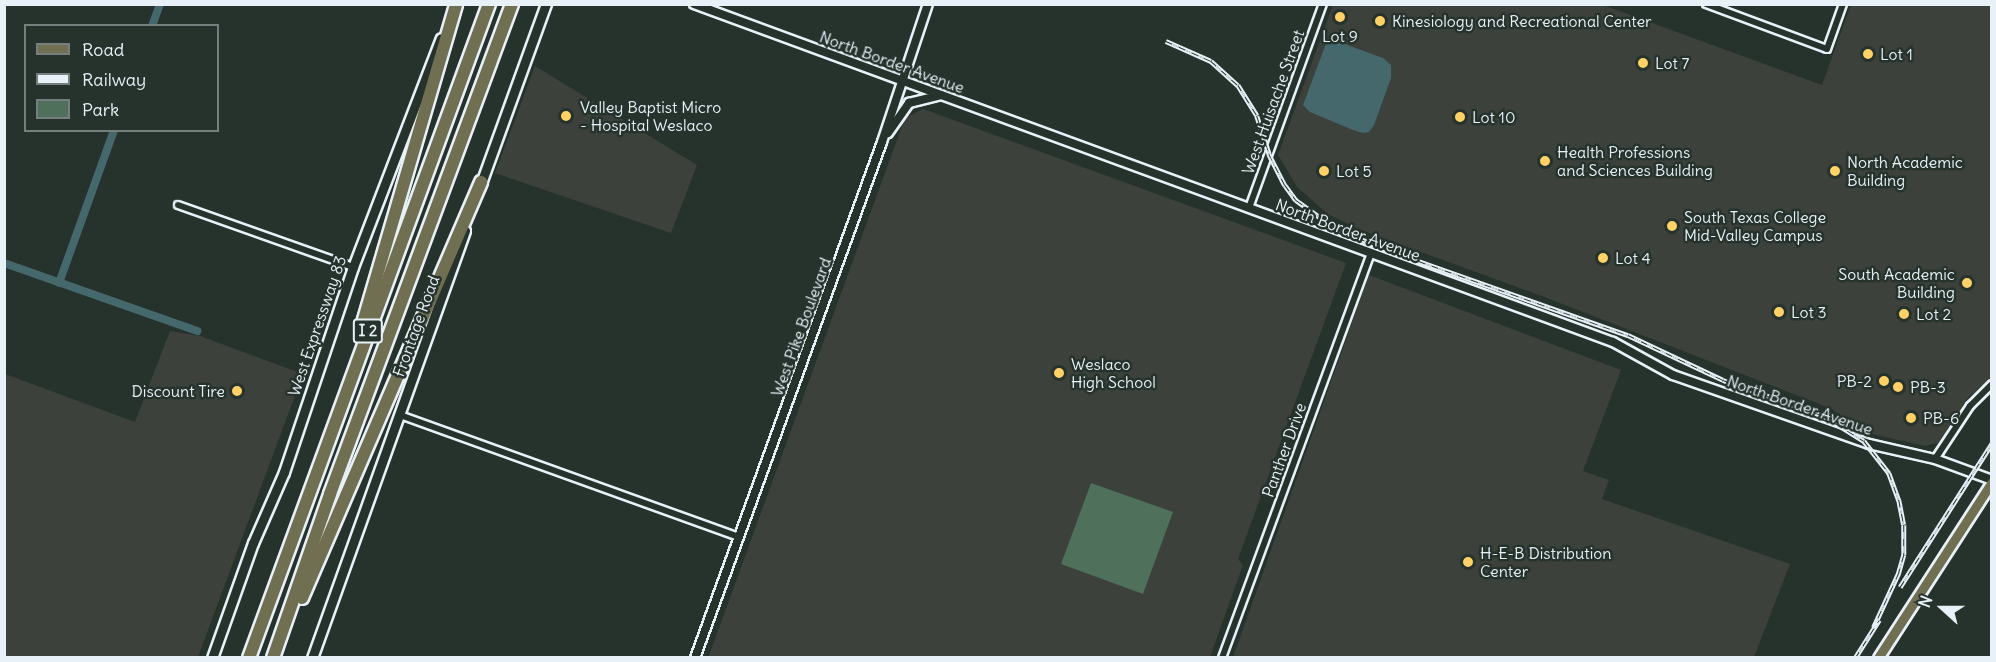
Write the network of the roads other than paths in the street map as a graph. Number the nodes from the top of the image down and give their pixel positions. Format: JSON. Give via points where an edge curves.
{"nodes":[{"id":1,"x":455,"y":4,"type":"edge"},
{"id":2,"x":489,"y":4,"type":"edge"},
{"id":3,"x":512,"y":4,"type":"edge"},
{"id":4,"x":546,"y":4,"type":"edge"},
{"id":5,"x":928,"y":4,"type":"edge"},
{"id":6,"x":1323,"y":4,"type":"edge"},
{"id":7,"x":1706,"y":4,"type":"edge"},
{"id":8,"x":1843,"y":4,"type":"edge"},
{"id":9,"x":695,"y":5,"type":"edge"},
{"id":10,"x":901,"y":81,"type":"junction"},
{"id":11,"x":942,"y":94,"type":"junction"},
{"id":12,"x":882,"y":142,"type":"junction"},
{"id":13,"x":482,"y":182,"type":"junction"},
{"id":14,"x":178,"y":205,"type":"dead end"},
{"id":15,"x":1249,"y":208,"type":"junction"},
{"id":16,"x":1371,"y":253,"type":"junction"},
{"id":17,"x":353,"y":267,"type":"junction"},
{"id":18,"x":1992,"y":384,"type":"edge"},
{"id":19,"x":400,"y":415,"type":"junction"},
{"id":20,"x":336,"y":417,"type":"junction"},
{"id":21,"x":1935,"y":459,"type":"junction"},
{"id":22,"x":1992,"y":481,"type":"edge"},
{"id":23,"x":738,"y":537,"type":"junction"},
{"id":24,"x":212,"y":657,"type":"edge"},
{"id":25,"x":249,"y":657,"type":"edge"},
{"id":26,"x":275,"y":657,"type":"edge"},
{"id":27,"x":312,"y":657,"type":"edge"},
{"id":28,"x":695,"y":657,"type":"edge"},
{"id":29,"x":1222,"y":657,"type":"edge"},
{"id":30,"x":1878,"y":657,"type":"edge"}],
"edges":[{"from":1,"to":17,"type":"main road","name":"West Expressway 83"},
{"from":1,"to":20,"type":"highway"},
{"from":2,"to":20,"type":"highway","number":"I 2"},
{"from":3,"to":26,"type":"highway","number":"I 2","via":[[334,483]]},
{"from":4,"to":13,"type":"main road","name":"Frontage Road"},
{"from":5,"to":10,"type":"street","name":"West Pike Boulevard"},
{"from":6,"to":15,"type":"street","name":"West Huisache Street"},
{"from":7,"to":8,"type":"street","via":[[1827,49]]},
{"from":9,"to":10,"type":"street","name":"North Border Avenue"},
{"from":10,"to":11,"type":"street","name":"North Border Avenue"},
{"from":10,"to":12,"type":"street","name":"West Pike Boulevard"},
{"from":11,"to":12,"type":"street","via":[[909,103]]},
{"from":11,"to":15,"type":"street","name":"North Border Avenue"},
{"from":12,"to":23,"type":"street","name":"West Pike Boulevard"},
{"from":13,"to":19,"type":"main road","name":"Frontage Road"},
{"from":13,"to":26,"type":"highway"},
{"from":14,"to":17,"type":"street"},
{"from":15,"to":16,"type":"street","name":"North Border Avenue"},
{"from":16,"to":21,"type":"street","name":"North Border Avenue","via":[[1613,342],[1673,375],[1869,444]]},
{"from":16,"to":29,"type":"street","name":"Panther Drive"},
{"from":17,"to":24,"type":"main road","name":"West Expressway 83","via":[[284,472],[253,543]]},
{"from":18,"to":21,"type":"street","via":[[1970,405]]},
{"from":19,"to":23,"type":"street"},
{"from":19,"to":27,"type":"main road","name":"Frontage Road"},
{"from":20,"to":25,"type":"highway","number":"I 2"},
{"from":21,"to":22,"type":"street","name":"North Border Avenue"},
{"from":22,"to":30,"type":"main road"},
{"from":23,"to":28,"type":"street","name":"West Pike Boulevard"}]}
